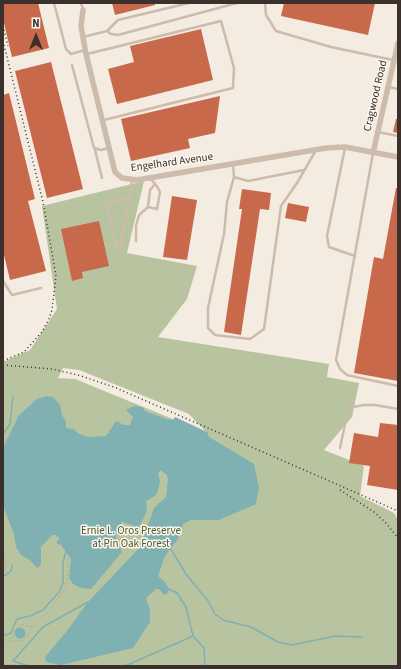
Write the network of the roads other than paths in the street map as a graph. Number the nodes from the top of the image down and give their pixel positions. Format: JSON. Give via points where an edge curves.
{"nodes":[{"id":1,"x":54,"y":3,"type":"edge"},
{"id":2,"x":81,"y":3,"type":"edge"},
{"id":3,"x":189,"y":3,"type":"edge"},
{"id":4,"x":237,"y":3,"type":"edge"},
{"id":5,"x":265,"y":3,"type":"edge"},
{"id":6,"x":83,"y":10,"type":"joint"},
{"id":7,"x":107,"y":31,"type":"junction"},
{"id":8,"x":83,"y":38,"type":"junction"},
{"id":9,"x":398,"y":43,"type":"edge"},
{"id":10,"x":86,"y":52,"type":"junction"},
{"id":11,"x":394,"y":60,"type":"junction"},
{"id":12,"x":72,"y":65,"type":"dead end"},
{"id":13,"x":388,"y":87,"type":"junction"},
{"id":14,"x":398,"y":90,"type":"edge"},
{"id":15,"x":102,"y":121,"type":"junction"},
{"id":16,"x":378,"y":132,"type":"junction"},
{"id":17,"x":398,"y":136,"type":"edge"},
{"id":18,"x":345,"y":147,"type":"junction"},
{"id":19,"x":109,"y":148,"type":"junction"},
{"id":20,"x":95,"y":149,"type":"junction"},
{"id":21,"x":316,"y":150,"type":"junction"},
{"id":22,"x":373,"y":153,"type":"junction"},
{"id":23,"x":398,"y":157,"type":"edge"},
{"id":24,"x":233,"y":164,"type":"junction"},
{"id":25,"x":304,"y":170,"type":"junction"},
{"id":26,"x":234,"y":177,"type":"junction"},
{"id":27,"x":102,"y":178,"type":"dead end"},
{"id":28,"x":149,"y":178,"type":"junction"},
{"id":29,"x":132,"y":180,"type":"junction"},
{"id":30,"x":155,"y":184,"type":"junction"},
{"id":31,"x":129,"y":198,"type":"junction"},
{"id":32,"x":148,"y":207,"type":"junction"},
{"id":33,"x":136,"y":241,"type":"dead end"},
{"id":34,"x":355,"y":256,"type":"junction"},
{"id":35,"x":3,"y":281,"type":"edge"},
{"id":36,"x":41,"y":288,"type":"dead end"},
{"id":37,"x":398,"y":386,"type":"edge"},
{"id":38,"x":398,"y":409,"type":"edge"},
{"id":39,"x":340,"y":448,"type":"dead end"}],
"edges":[{"from":1,"to":10,"type":"lane","via":[[66,49],[71,54]]},
{"from":2,"to":6,"type":"lane"},
{"from":3,"to":7,"type":"lane","via":[[118,20]]},
{"from":4,"to":7,"type":"lane","via":[[118,35]]},
{"from":5,"to":11,"type":"lane","via":[[266,15],[276,31],[331,47]]},
{"from":6,"to":8,"type":"street","name":"Engelhard Avenue"},
{"from":7,"to":8,"type":"lane"},
{"from":8,"to":10,"type":"street","name":"Engelhard Avenue"},
{"from":9,"to":11,"type":"street","name":"Cragwood Road"},
{"from":10,"to":15,"type":"street","name":"Engelhard Avenue"},
{"from":10,"to":15,"type":"lane","via":[[222,21],[234,68],[233,88]]},
{"from":11,"to":13,"type":"street","name":"Cragwood Road"},
{"from":12,"to":20,"type":"lane"},
{"from":13,"to":14,"type":"lane"},
{"from":13,"to":16,"type":"street","name":"Cragwood Road"},
{"from":15,"to":19,"type":"street","name":"Engelhard Avenue"},
{"from":16,"to":17,"type":"lane"},
{"from":16,"to":22,"type":"street","name":"Cragwood Road"},
{"from":18,"to":21,"type":"street","name":"Engelhard Avenue"},
{"from":18,"to":22,"type":"street","name":"Engelhard Avenue"},
{"from":18,"to":34,"type":"lane","via":[[326,236],[329,247]]},
{"from":19,"to":20,"type":"lane"},
{"from":19,"to":29,"type":"street","name":"Engelhard Avenue","via":[[115,172],[122,178]]},
{"from":20,"to":27,"type":"lane"},
{"from":21,"to":24,"type":"street","name":"Engelhard Avenue"},
{"from":21,"to":25,"type":"lane"},
{"from":22,"to":23,"type":"street","name":"Engelhard Avenue"},
{"from":22,"to":34,"type":"lane"},
{"from":24,"to":26,"type":"lane"},
{"from":24,"to":28,"type":"street","name":"Engelhard Avenue"},
{"from":25,"to":26,"type":"lane","via":[[248,181]]},
{"from":25,"to":26,"type":"lane","via":[[281,206],[264,328],[250,340],[215,335],[208,328],[208,308]]},
{"from":28,"to":29,"type":"street","name":"Engelhard Avenue"},
{"from":28,"to":30,"type":"lane"},
{"from":29,"to":31,"type":"lane"},
{"from":30,"to":32,"type":"lane","via":[[150,190]]},
{"from":30,"to":32,"type":"lane","via":[[160,192],[158,209]]},
{"from":31,"to":31,"type":"lane","via":[[120,249],[118,251],[106,204]]},
{"from":32,"to":33,"type":"lane","via":[[140,214],[136,226]]},
{"from":34,"to":37,"type":"lane","via":[[336,360],[340,369],[347,375]]},
{"from":35,"to":36,"type":"lane","via":[[12,295]]},
{"from":38,"to":39,"type":"lane","via":[[364,404],[353,407],[347,415]]}]}
